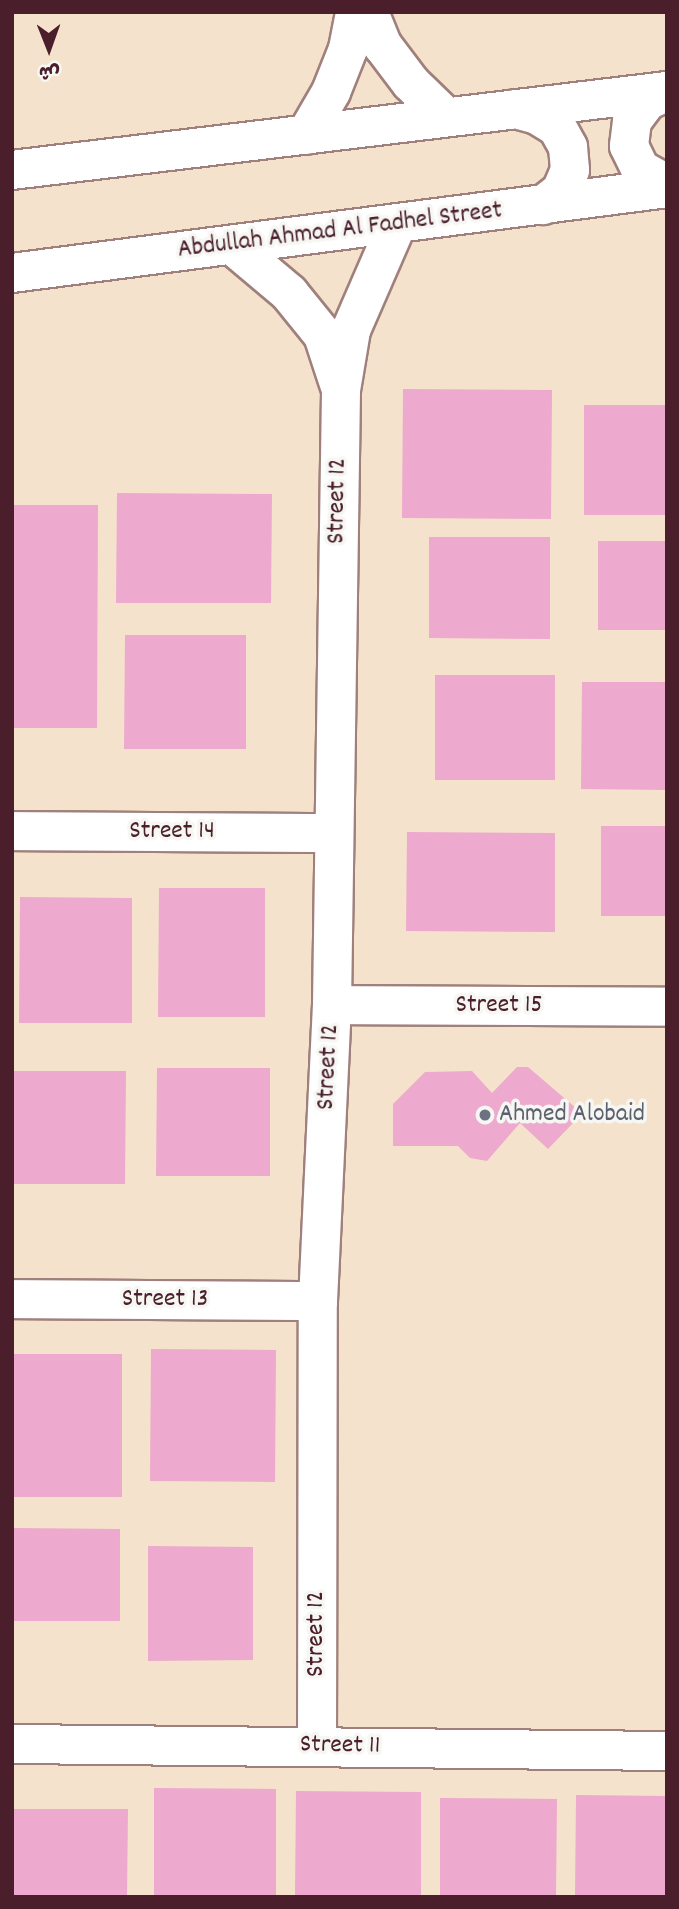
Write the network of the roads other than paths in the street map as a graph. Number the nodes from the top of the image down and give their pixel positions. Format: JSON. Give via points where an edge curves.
{"nodes":[{"id":1,"x":355,"y":12,"type":"edge"},
{"id":2,"x":369,"y":12,"type":"edge"},
{"id":3,"x":667,"y":92,"type":"edge"},
{"id":4,"x":515,"y":109,"type":"junction"},
{"id":5,"x":446,"y":117,"type":"junction"},
{"id":6,"x":306,"y":135,"type":"junction"},
{"id":7,"x":12,"y":170,"type":"edge"},
{"id":8,"x":667,"y":186,"type":"edge"},
{"id":9,"x":543,"y":205,"type":"junction"},
{"id":10,"x":397,"y":224,"type":"junction"},
{"id":11,"x":232,"y":245,"type":"junction"},
{"id":12,"x":12,"y":274,"type":"edge"},
{"id":13,"x":341,"y":390,"type":"junction"},
{"id":14,"x":12,"y":831,"type":"edge"},
{"id":15,"x":331,"y":834,"type":"junction"},
{"id":16,"x":332,"y":1005,"type":"junction"},
{"id":17,"x":667,"y":1007,"type":"edge"},
{"id":18,"x":12,"y":1299,"type":"edge"},
{"id":19,"x":318,"y":1301,"type":"junction"},
{"id":20,"x":12,"y":1744,"type":"edge"},
{"id":21,"x":317,"y":1745,"type":"junction"},
{"id":22,"x":667,"y":1751,"type":"edge"}],
"edges":[{"from":1,"to":6,"type":"street","via":[[348,49],[331,92]]},
{"from":2,"to":5,"type":"street","via":[[383,46]]},
{"from":3,"to":4,"type":"street"},
{"from":3,"to":8,"type":"street","via":[[646,100],[632,121],[629,146],[639,169]]},
{"from":4,"to":5,"type":"street"},
{"from":4,"to":9,"type":"street","via":[[557,127],[568,147],[570,170],[561,191]]},
{"from":5,"to":6,"type":"street"},
{"from":6,"to":7,"type":"street"},
{"from":8,"to":9,"type":"street","name":"Abdullah Ahmad Al Fadhel Street"},
{"from":9,"to":10,"type":"street","name":"Abdullah Ahmad Al Fadhel Street"},
{"from":10,"to":11,"type":"street","name":"Abdullah Ahmad Al Fadhel Street"},
{"from":10,"to":13,"type":"street","name":"Street 12","via":[[351,330]]},
{"from":11,"to":12,"type":"street","name":"Abdullah Ahmad Al Fadhel Street"},
{"from":11,"to":13,"type":"street","name":"Street 12","via":[[289,293],[323,335]]},
{"from":13,"to":15,"type":"street","name":"Street 12"},
{"from":14,"to":15,"type":"street","name":"Street 14"},
{"from":15,"to":16,"type":"street","name":"Street 12"},
{"from":16,"to":17,"type":"street","name":"Street 15"},
{"from":16,"to":19,"type":"street","name":"Street 12"},
{"from":18,"to":19,"type":"street","name":"Street 13"},
{"from":19,"to":21,"type":"street","name":"Street 12"},
{"from":20,"to":21,"type":"street","name":"Street 11"},
{"from":21,"to":22,"type":"street","name":"Street 11"}]}
